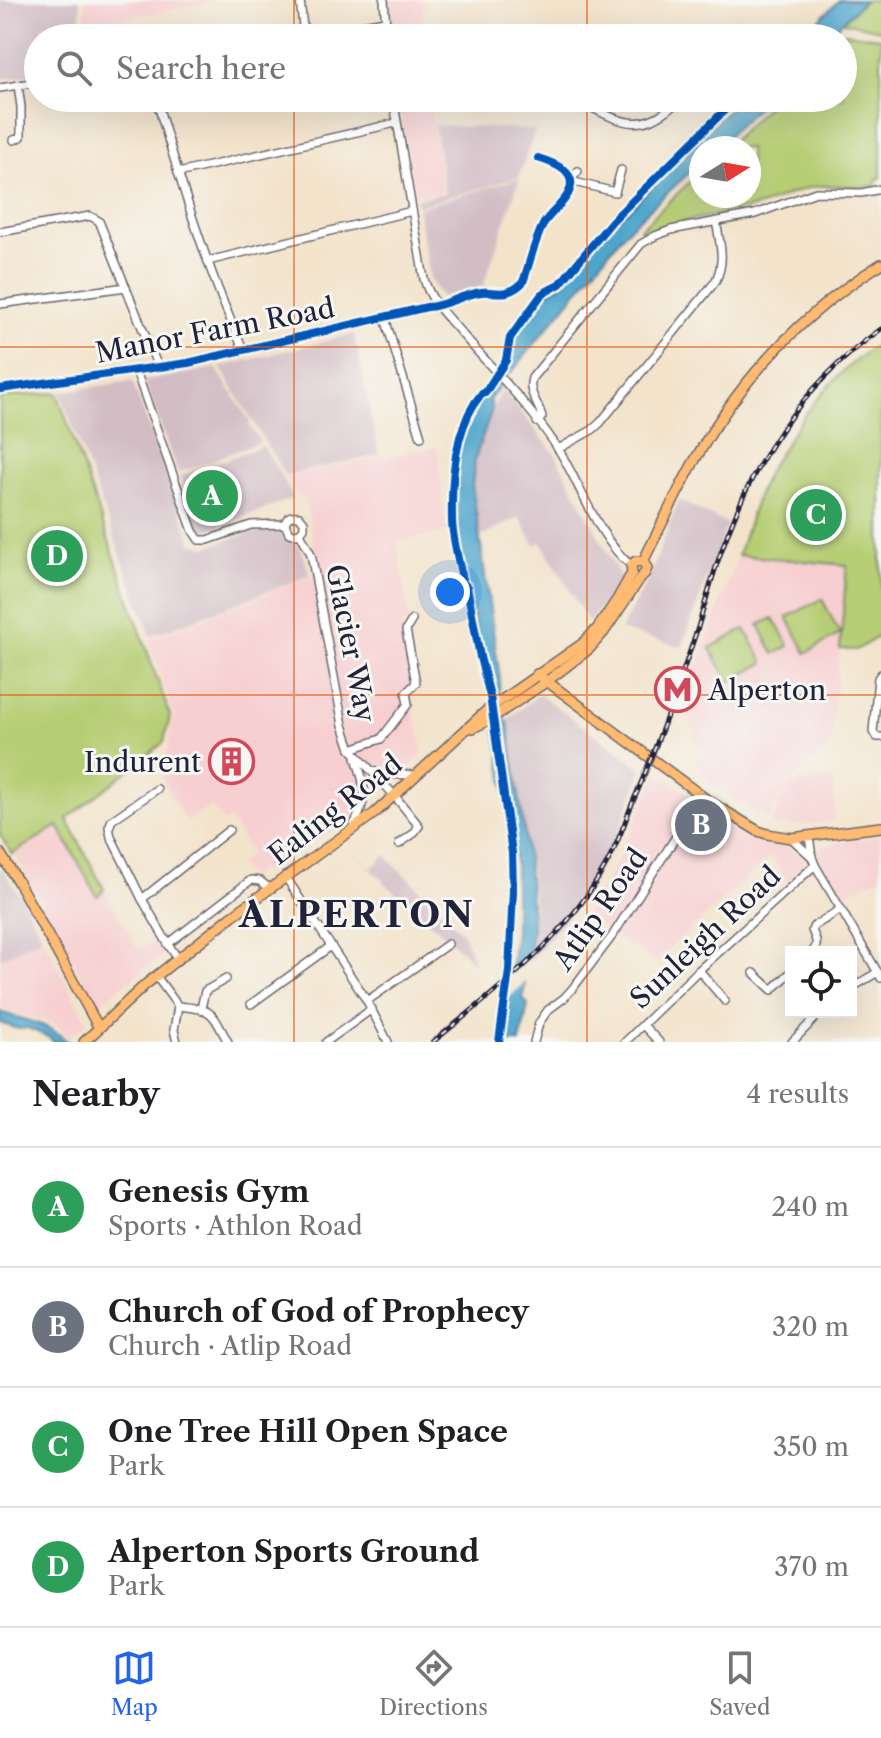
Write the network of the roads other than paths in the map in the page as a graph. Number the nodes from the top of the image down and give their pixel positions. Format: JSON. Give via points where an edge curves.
{"nodes":[{"id":1,"x":300,"y":0,"type":"edge"},
{"id":2,"x":384,"y":0,"type":"edge"},
{"id":3,"x":385,"y":21,"type":"junction"},
{"id":4,"x":303,"y":24,"type":"edge"},
{"id":5,"x":373,"y":24,"type":"edge"},
{"id":6,"x":385,"y":24,"type":"edge"},
{"id":7,"x":24,"y":84,"type":"edge"},
{"id":8,"x":18,"y":85,"type":"junction"},
{"id":9,"x":0,"y":88,"type":"edge"},
{"id":10,"x":160,"y":112,"type":"edge"},
{"id":11,"x":395,"y":112,"type":"edge"},
{"id":12,"x":601,"y":112,"type":"edge"},
{"id":13,"x":666,"y":112,"type":"edge"},
{"id":14,"x":396,"y":123,"type":"junction"},
{"id":15,"x":14,"y":140,"type":"dead end"},
{"id":16,"x":542,"y":163,"type":"dead end"},
{"id":17,"x":621,"y":170,"type":"dead end"},
{"id":18,"x":578,"y":171,"type":"dead end"},
{"id":19,"x":178,"y":173,"type":"junction"},
{"id":20,"x":570,"y":181,"type":"junction"},
{"id":21,"x":881,"y":189,"type":"edge"},
{"id":22,"x":412,"y":211,"type":"junction"},
{"id":23,"x":716,"y":221,"type":"junction"},
{"id":24,"x":0,"y":232,"type":"edge"},
{"id":25,"x":208,"y":261,"type":"junction"},
{"id":26,"x":881,"y":264,"type":"edge"},
{"id":27,"x":126,"y":287,"type":"junction"},
{"id":28,"x":0,"y":304,"type":"edge"},
{"id":29,"x":436,"y":307,"type":"junction"},
{"id":30,"x":385,"y":318,"type":"junction"},
{"id":31,"x":244,"y":351,"type":"junction"},
{"id":32,"x":158,"y":367,"type":"junction"},
{"id":33,"x":136,"y":371,"type":"junction"},
{"id":34,"x":0,"y":389,"type":"edge"},
{"id":35,"x":537,"y":422,"type":"junction"},
{"id":36,"x":421,"y":437,"type":"dead end"},
{"id":37,"x":558,"y":449,"type":"junction"},
{"id":38,"x":285,"y":524,"type":"junction"},
{"id":39,"x":300,"y":533,"type":"junction"},
{"id":40,"x":635,"y":572,"type":"junction"},
{"id":41,"x":412,"y":620,"type":"dead end"},
{"id":42,"x":537,"y":674,"type":"junction"},
{"id":43,"x":881,"y":674,"type":"edge"},
{"id":44,"x":546,"y":682,"type":"junction"},
{"id":45,"x":518,"y":690,"type":"junction"},
{"id":46,"x":505,"y":703,"type":"junction"},
{"id":47,"x":881,"y":737,"type":"edge"},
{"id":48,"x":352,"y":751,"type":"junction"},
{"id":49,"x":368,"y":768,"type":"junction"},
{"id":50,"x":416,"y":775,"type":"junction"},
{"id":51,"x":157,"y":789,"type":"dead end"},
{"id":52,"x":394,"y":795,"type":"junction"},
{"id":53,"x":702,"y":796,"type":"junction"},
{"id":54,"x":881,"y":827,"type":"edge"},
{"id":55,"x":229,"y":830,"type":"dead end"},
{"id":56,"x":350,"y":831,"type":"junction"},
{"id":57,"x":809,"y":836,"type":"junction"},
{"id":58,"x":791,"y":838,"type":"junction"},
{"id":59,"x":399,"y":844,"type":"dead end"},
{"id":60,"x":0,"y":853,"type":"edge"},
{"id":61,"x":813,"y":861,"type":"junction"},
{"id":62,"x":285,"y":876,"type":"junction"},
{"id":63,"x":269,"y":888,"type":"junction"},
{"id":64,"x":142,"y":899,"type":"junction"},
{"id":65,"x":841,"y":909,"type":"junction"},
{"id":66,"x":168,"y":944,"type":"junction"},
{"id":67,"x":448,"y":944,"type":"dead end"},
{"id":68,"x":331,"y":946,"type":"junction"},
{"id":69,"x":816,"y":946,"type":"edge"},
{"id":70,"x":178,"y":959,"type":"junction"},
{"id":71,"x":877,"y":961,"type":"edge"},
{"id":72,"x":699,"y":970,"type":"junction"},
{"id":73,"x":754,"y":973,"type":"dead end"},
{"id":74,"x":880,"y":975,"type":"edge"},
{"id":75,"x":156,"y":976,"type":"junction"},
{"id":76,"x":785,"y":978,"type":"edge"},
{"id":77,"x":226,"y":979,"type":"dead end"},
{"id":78,"x":857,"y":985,"type":"edge"},
{"id":79,"x":725,"y":1001,"type":"dead end"},
{"id":80,"x":251,"y":1004,"type":"dead end"},
{"id":81,"x":369,"y":1005,"type":"junction"},
{"id":82,"x":178,"y":1006,"type":"junction"},
{"id":83,"x":201,"y":1008,"type":"junction"},
{"id":84,"x":815,"y":1018,"type":"edge"},
{"id":85,"x":643,"y":1025,"type":"junction"},
{"id":86,"x":99,"y":1028,"type":"junction"},
{"id":87,"x":84,"y":1042,"type":"edge"},
{"id":88,"x":177,"y":1042,"type":"edge"},
{"id":89,"x":228,"y":1042,"type":"edge"},
{"id":90,"x":326,"y":1042,"type":"edge"},
{"id":91,"x":388,"y":1042,"type":"edge"},
{"id":92,"x":534,"y":1042,"type":"edge"},
{"id":93,"x":625,"y":1042,"type":"edge"},
{"id":94,"x":659,"y":1042,"type":"edge"},
{"id":95,"x":792,"y":1042,"type":"edge"}],
"edges":[{"from":1,"to":4,"type":"street"},
{"from":2,"to":3,"type":"street"},
{"from":3,"to":5,"type":"street"},
{"from":3,"to":6,"type":"street"},
{"from":7,"to":8,"type":"street"},
{"from":8,"to":9,"type":"street"},
{"from":8,"to":15,"type":"street","via":[[22,126],[21,137]]},
{"from":10,"to":19,"type":"street"},
{"from":11,"to":14,"type":"street"},
{"from":12,"to":13,"type":"street","via":[[634,123]]},
{"from":14,"to":19,"type":"street"},
{"from":14,"to":22,"type":"street"},
{"from":16,"to":20,"type":"street","via":[[565,169]]},
{"from":17,"to":20,"type":"street","via":[[615,192]]},
{"from":18,"to":20,"type":"street"},
{"from":19,"to":25,"type":"street"},
{"from":20,"to":29,"type":"street","name":"Manor Farm Road","via":[[568,196],[545,221],[518,288],[485,291]]},
{"from":21,"to":23,"type":"street","via":[[816,192]]},
{"from":22,"to":25,"type":"street"},
{"from":22,"to":29,"type":"street","via":[[424,279]]},
{"from":23,"to":35,"type":"street","via":[[671,230],[641,244],[532,378],[531,392],[542,413]]},
{"from":23,"to":37,"type":"street","via":[[723,258],[715,282],[600,423]]},
{"from":24,"to":27,"type":"street","via":[[94,217]]},
{"from":25,"to":31,"type":"street"},
{"from":26,"to":40,"type":"main road","via":[[813,314],[758,370],[697,456],[643,562],[636,561]]},
{"from":27,"to":28,"type":"street"},
{"from":27,"to":32,"type":"street"},
{"from":29,"to":30,"type":"street","name":"Manor Farm Road"},
{"from":29,"to":35,"type":"street"},
{"from":30,"to":31,"type":"street","name":"Manor Farm Road"},
{"from":30,"to":36,"type":"street"},
{"from":31,"to":32,"type":"street","name":"Manor Farm Road"},
{"from":32,"to":33,"type":"street","name":"Manor Farm Road"},
{"from":33,"to":34,"type":"street","name":"Manor Farm Road"},
{"from":33,"to":38,"type":"street","via":[[199,540],[251,525]]},
{"from":35,"to":37,"type":"street"},
{"from":37,"to":40,"type":"street","via":[[599,524]]},
{"from":38,"to":39,"type":"street","via":[[289,533]]},
{"from":38,"to":39,"type":"street","via":[[288,517],[299,516],[304,522]]},
{"from":39,"to":48,"type":"street","name":"Glacier Way","via":[[311,554]]},
{"from":40,"to":42,"type":"main road","name":"Ealing Road","via":[[597,629]]},
{"from":40,"to":44,"type":"main road","name":"Ealing Road","via":[[607,628]]},
{"from":41,"to":48,"type":"street","via":[[406,630],[416,683],[406,693],[408,704],[381,739]]},
{"from":42,"to":44,"type":"main road"},
{"from":42,"to":45,"type":"main road","name":"Ealing Road"},
{"from":43,"to":47,"type":"street","via":[[873,732]]},
{"from":44,"to":45,"type":"main road"},
{"from":44,"to":46,"type":"main road","name":"Ealing Road"},
{"from":44,"to":53,"type":"main road"},
{"from":45,"to":46,"type":"main road","name":"Ealing Road"},
{"from":46,"to":50,"type":"main road","name":"Ealing Road"},
{"from":48,"to":49,"type":"street","name":"Glacier Way"},
{"from":48,"to":56,"type":"street","via":[[365,795]]},
{"from":49,"to":50,"type":"street","via":[[379,774]]},
{"from":49,"to":52,"type":"street","name":"Glacier Way"},
{"from":50,"to":52,"type":"main road","name":"Ealing Road"},
{"from":51,"to":64,"type":"street","via":[[109,827]]},
{"from":52,"to":56,"type":"main road","name":"Ealing Road"},
{"from":52,"to":59,"type":"street","name":"Glacier Way","via":[[419,826]]},
{"from":53,"to":58,"type":"main road","via":[[758,831]]},
{"from":53,"to":92,"type":"street","name":"Atlip Road","via":[[613,935],[539,1023]]},
{"from":54,"to":57,"type":"main road"},
{"from":55,"to":64,"type":"street"},
{"from":56,"to":62,"type":"main road","name":"Ealing Road"},
{"from":57,"to":58,"type":"main road"},
{"from":57,"to":61,"type":"street"},
{"from":58,"to":61,"type":"street"},
{"from":60,"to":86,"type":"main road"},
{"from":61,"to":65,"type":"street"},
{"from":61,"to":72,"type":"street","name":"Sunleigh Road"},
{"from":62,"to":63,"type":"main road","name":"Ealing Road"},
{"from":62,"to":68,"type":"street"},
{"from":63,"to":66,"type":"street","via":[[251,880]]},
{"from":63,"to":70,"type":"main road","name":"Ealing Road"},
{"from":64,"to":66,"type":"street"},
{"from":65,"to":69,"type":"street","via":[[814,926]]},
{"from":65,"to":71,"type":"street"},
{"from":66,"to":70,"type":"street"},
{"from":67,"to":81,"type":"street"},
{"from":68,"to":80,"type":"street"},
{"from":68,"to":81,"type":"street"},
{"from":70,"to":75,"type":"main road","name":"Ealing Road"},
{"from":71,"to":74,"type":"street"},
{"from":72,"to":79,"type":"street"},
{"from":72,"to":85,"type":"street","name":"Sunleigh Road"},
{"from":73,"to":76,"type":"street","via":[[772,990]]},
{"from":74,"to":78,"type":"street"},
{"from":75,"to":82,"type":"street"},
{"from":75,"to":86,"type":"main road","name":"Ealing Road"},
{"from":77,"to":83,"type":"street","via":[[205,991]]},
{"from":81,"to":90,"type":"street"},
{"from":81,"to":91,"type":"street"},
{"from":82,"to":83,"type":"street"},
{"from":82,"to":88,"type":"street"},
{"from":83,"to":89,"type":"street","via":[[212,1014]]},
{"from":84,"to":95,"type":"street"},
{"from":85,"to":93,"type":"street","name":"Sunleigh Road"},
{"from":85,"to":94,"type":"street"},
{"from":86,"to":87,"type":"main road","name":"Ealing Road"}]}
